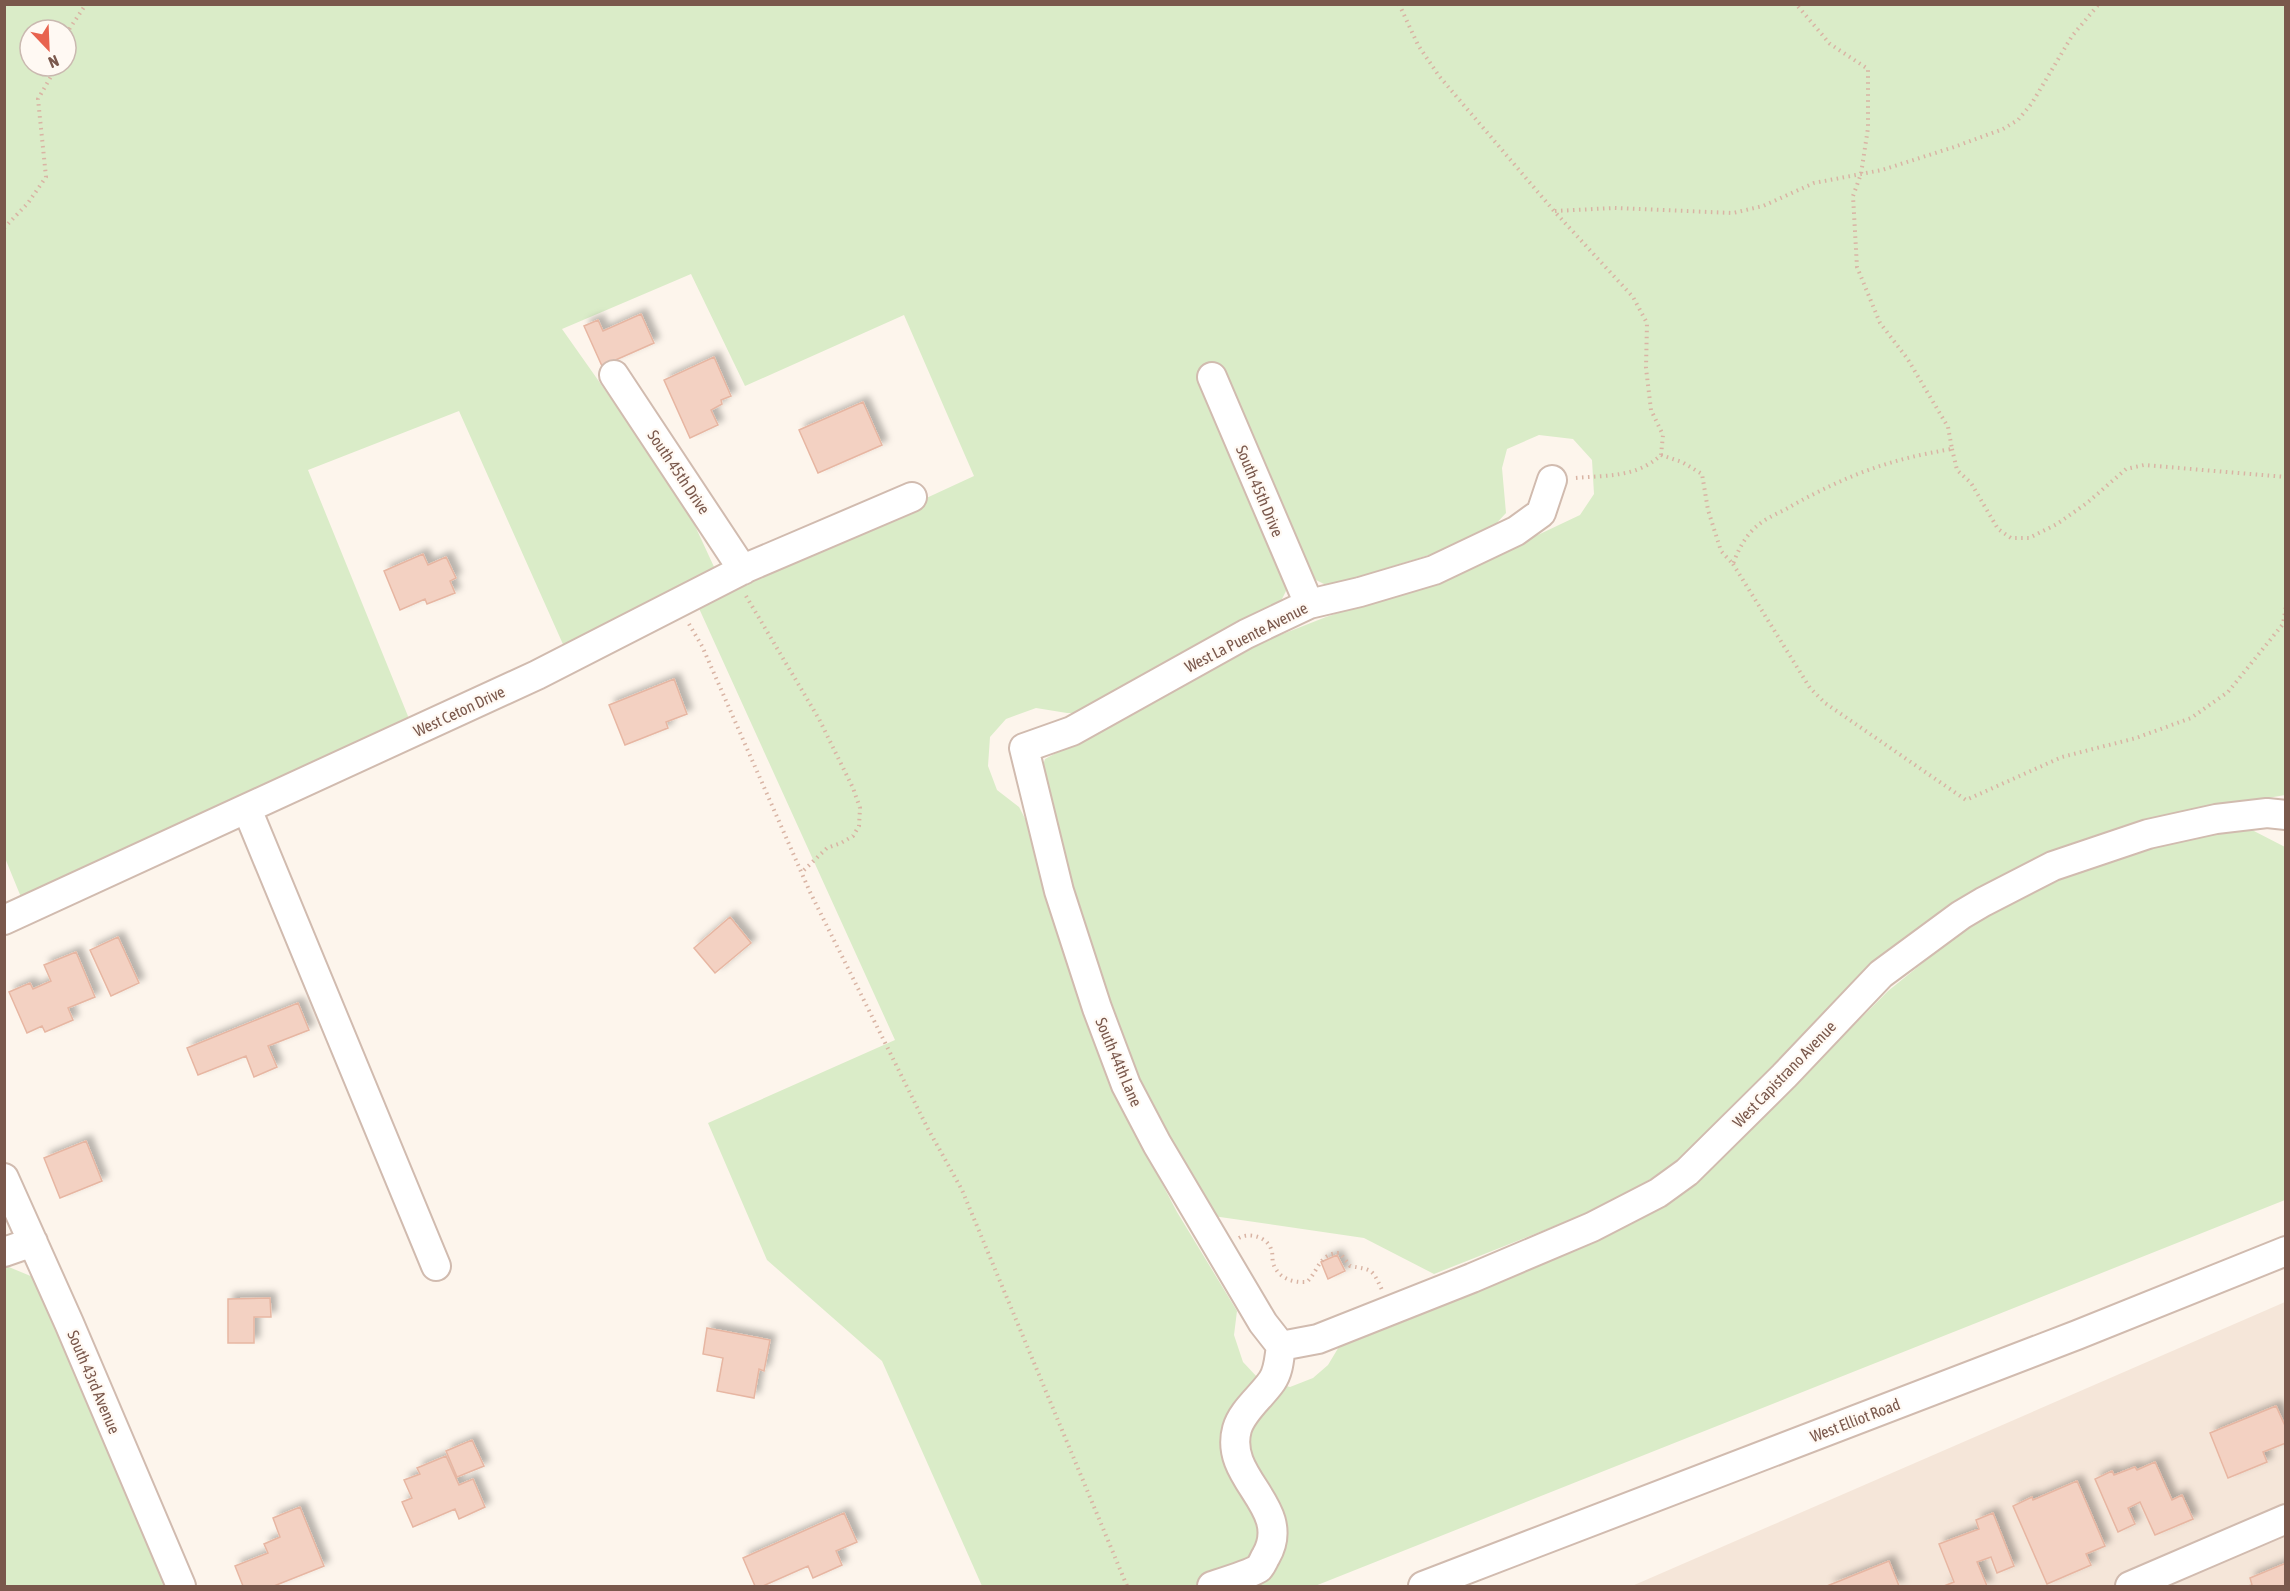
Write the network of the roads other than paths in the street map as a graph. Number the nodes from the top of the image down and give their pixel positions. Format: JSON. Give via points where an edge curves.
{"nodes":[{"id":1,"x":614,"y":375,"type":"dead end"},
{"id":2,"x":1212,"y":377,"type":"dead end"},
{"id":3,"x":1552,"y":480,"type":"road end"},
{"id":4,"x":912,"y":497,"type":"dead end"},
{"id":5,"x":737,"y":572,"type":"junction"},
{"id":6,"x":1309,"y":604,"type":"junction"},
{"id":7,"x":1024,"y":748,"type":"joint"},
{"id":8,"x":247,"y":810,"type":"junction"},
{"id":9,"x":2286,"y":815,"type":"edge"},
{"id":10,"x":4,"y":920,"type":"edge"},
{"id":11,"x":4,"y":1178,"type":"edge"},
{"id":12,"x":33,"y":1242,"type":"junction"},
{"id":13,"x":2286,"y":1251,"type":"edge"},
{"id":14,"x":4,"y":1252,"type":"edge"},
{"id":15,"x":436,"y":1266,"type":"dead end"},
{"id":16,"x":1281,"y":1346,"type":"junction"},
{"id":17,"x":2286,"y":1519,"type":"edge"},
{"id":18,"x":181,"y":1587,"type":"edge"},
{"id":19,"x":1212,"y":1587,"type":"edge"},
{"id":20,"x":1422,"y":1587,"type":"edge"},
{"id":21,"x":2130,"y":1587,"type":"edge"}],
"edges":[{"from":1,"to":5,"type":"street","name":"South 45th Drive"},
{"from":2,"to":6,"type":"street","name":"South 45th Drive"},
{"from":3,"to":6,"type":"street","name":"West La Puente Avenue","via":[[1541,513],[1516,531],[1434,570]]},
{"from":4,"to":5,"type":"street","name":"West Ceton Drive"},
{"from":5,"to":8,"type":"street","name":"West Ceton Drive","via":[[537,675]]},
{"from":6,"to":7,"type":"street","name":"West La Puente Avenue","via":[[1246,633],[1072,731]]},
{"from":7,"to":16,"type":"street","name":"South 44th Lane","via":[[1059,891],[1126,1085],[1220,1251]]},
{"from":8,"to":10,"type":"street","name":"West Ceton Drive"},
{"from":8,"to":15,"type":"street"},
{"from":9,"to":16,"type":"street","name":"West Capistrano Avenue","via":[[2266,813],[2216,819],[2148,834],[2053,866],[1972,908],[1881,974],[1687,1172],[1658,1193],[1592,1227],[1460,1283],[1318,1339]]},
{"from":11,"to":12,"type":"street","name":"South 43rd Avenue"},
{"from":12,"to":14,"type":"street"},
{"from":12,"to":18,"type":"street","name":"South 43rd Avenue"},
{"from":13,"to":20,"type":"street","name":"West Elliot Road"},
{"from":16,"to":19,"type":"street","via":[[1272,1381],[1237,1429],[1235,1450],[1241,1469],[1271,1521],[1272,1542],[1259,1568]]},
{"from":17,"to":21,"type":"street"}]}
